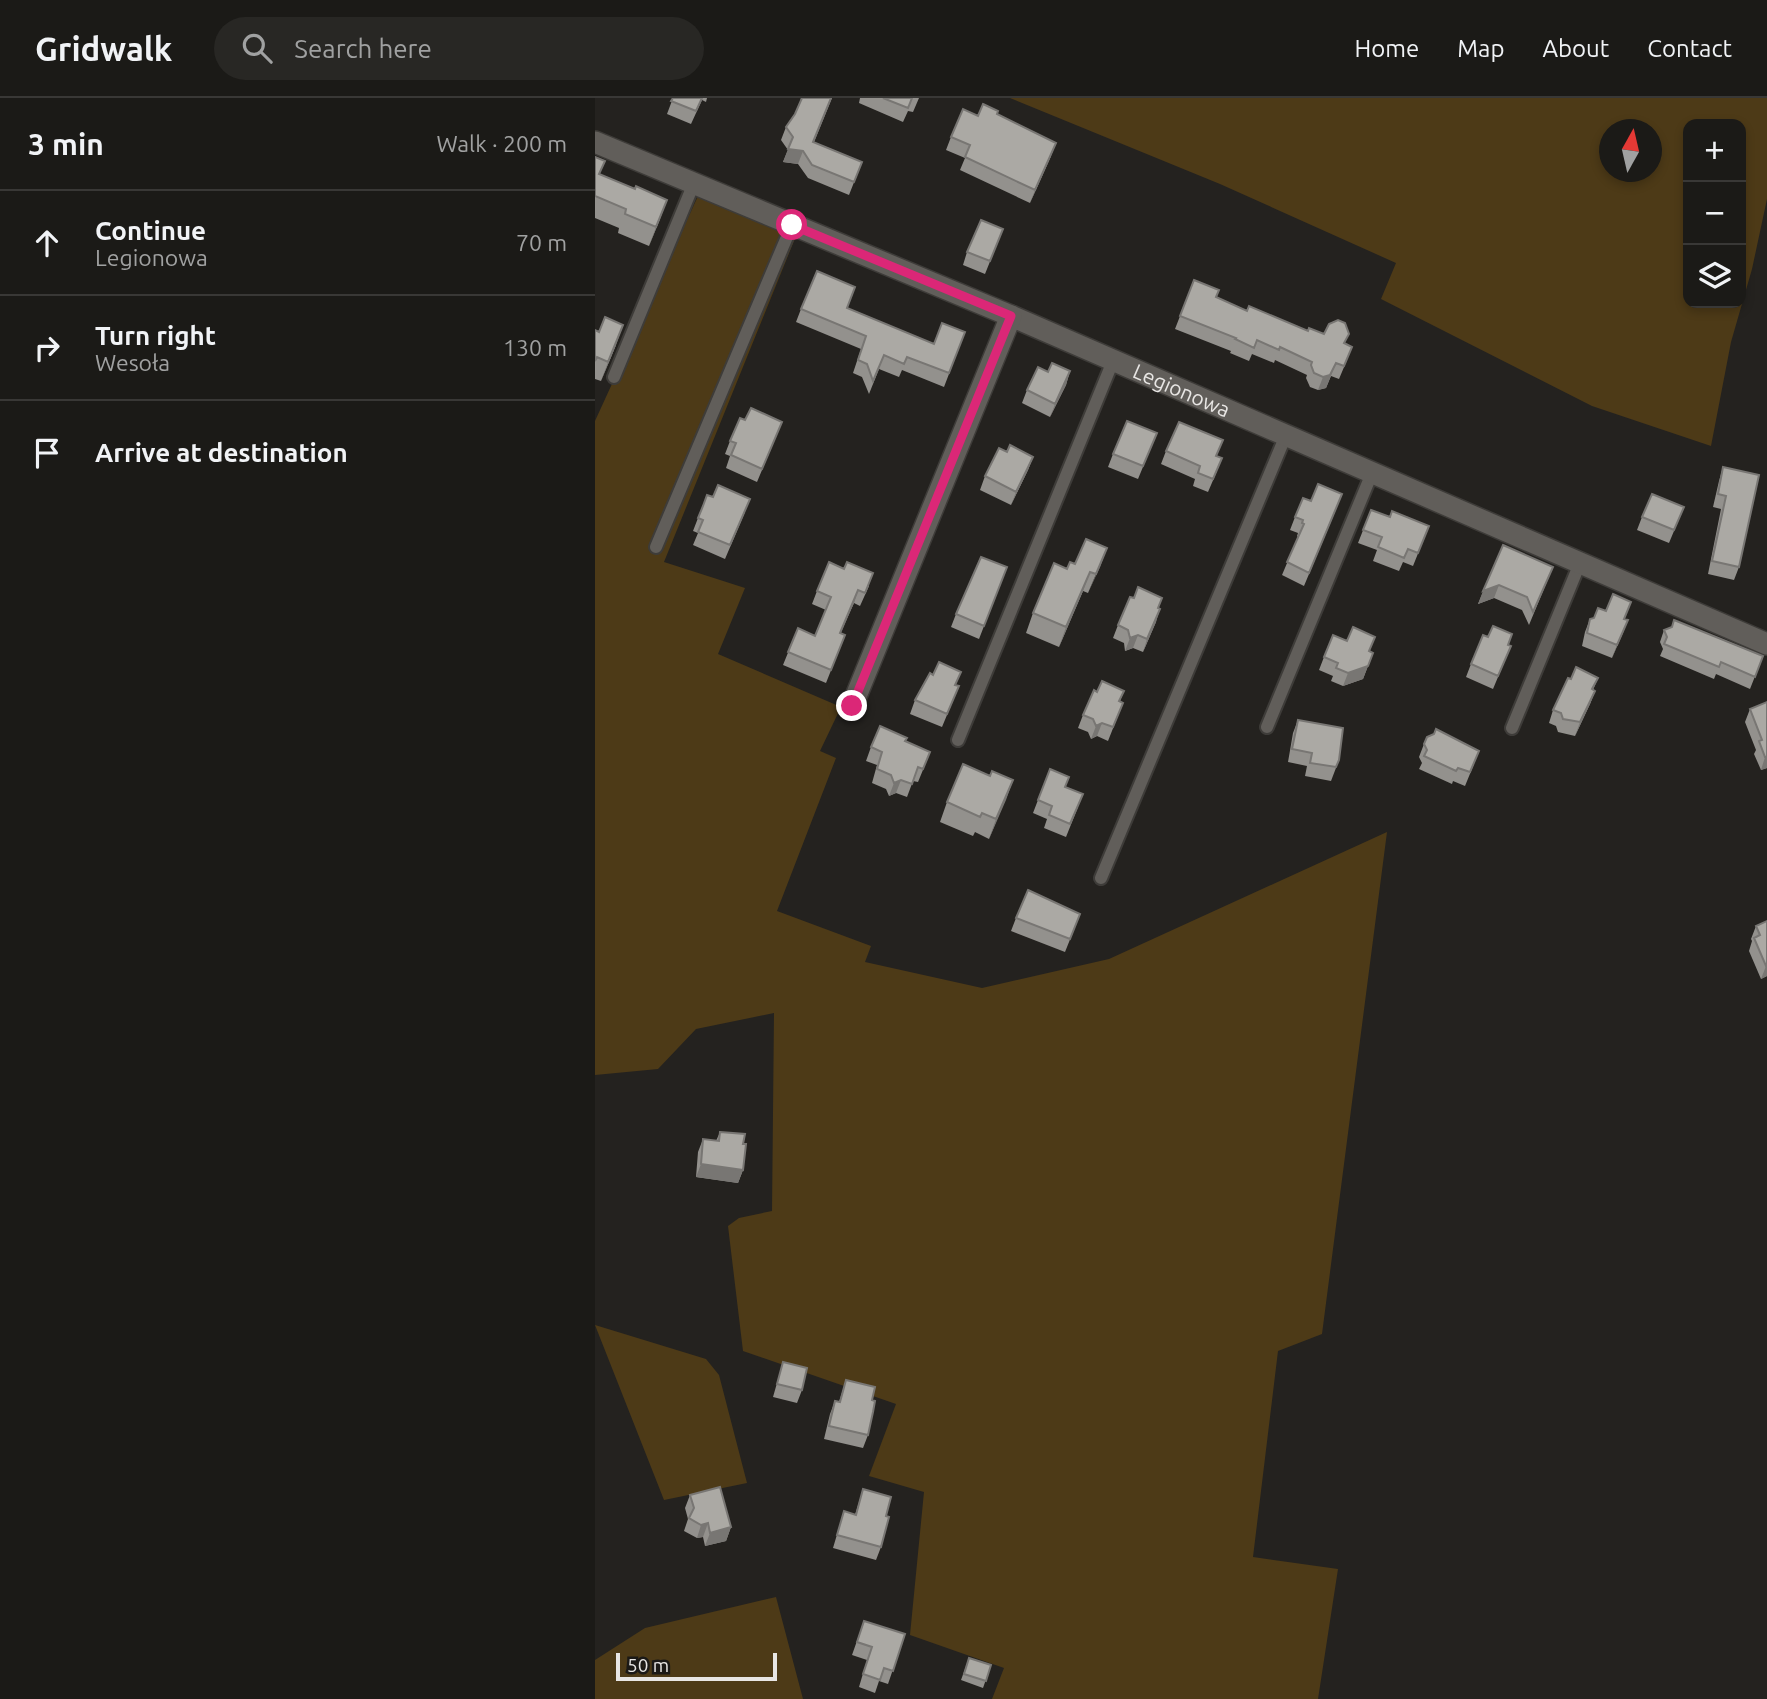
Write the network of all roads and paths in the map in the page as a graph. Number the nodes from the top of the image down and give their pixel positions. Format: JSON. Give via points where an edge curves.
{"nodes":[{"id":1,"x":595,"y":142,"type":"edge"},
{"id":2,"x":694,"y":183,"type":"junction"},
{"id":3,"x":792,"y":225,"type":"junction"},
{"id":4,"x":1011,"y":316,"type":"junction"},
{"id":5,"x":1114,"y":361,"type":"junction"},
{"id":6,"x":614,"y":377,"type":"dead end"},
{"id":7,"x":1286,"y":436,"type":"junction"},
{"id":8,"x":1372,"y":473,"type":"junction"},
{"id":9,"x":656,"y":547,"type":"dead end"},
{"id":10,"x":1580,"y":563,"type":"junction"},
{"id":11,"x":1767,"y":644,"type":"edge"},
{"id":12,"x":852,"y":706,"type":"dead end"},
{"id":13,"x":1268,"y":727,"type":"dead end"},
{"id":14,"x":1512,"y":728,"type":"dead end"},
{"id":15,"x":958,"y":740,"type":"dead end"},
{"id":16,"x":1101,"y":878,"type":"dead end"}],
"edges":[{"from":1,"to":2,"type":"street","name":"Legionowa"},
{"from":2,"to":3,"type":"street","name":"Legionowa"},
{"from":2,"to":6,"type":"lane"},
{"from":3,"to":4,"type":"street","name":"Legionowa"},
{"from":3,"to":9,"type":"lane"},
{"from":4,"to":5,"type":"street","name":"Legionowa"},
{"from":4,"to":12,"type":"street"},
{"from":5,"to":7,"type":"street","name":"Legionowa"},
{"from":5,"to":15,"type":"lane"},
{"from":7,"to":8,"type":"street","name":"Legionowa"},
{"from":7,"to":16,"type":"lane"},
{"from":8,"to":10,"type":"street","name":"Legionowa"},
{"from":8,"to":13,"type":"lane"},
{"from":10,"to":11,"type":"street","name":"Legionowa"},
{"from":10,"to":14,"type":"lane"}]}
